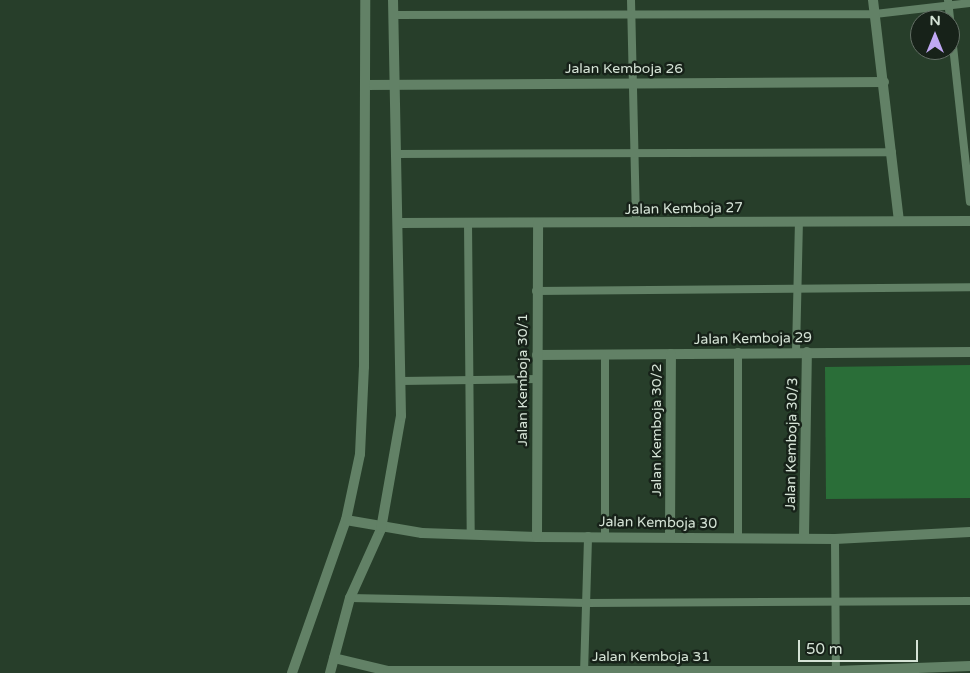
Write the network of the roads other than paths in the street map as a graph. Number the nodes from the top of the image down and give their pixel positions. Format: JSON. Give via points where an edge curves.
{"nodes":[{"id":1,"x":365,"y":0,"type":"edge"},
{"id":2,"x":393,"y":0,"type":"edge"},
{"id":3,"x":631,"y":0,"type":"edge"},
{"id":4,"x":873,"y":0,"type":"edge"},
{"id":5,"x":948,"y":2,"type":"edge"},
{"id":6,"x":970,"y":3,"type":"edge"},
{"id":7,"x":631,"y":13,"type":"junction"},
{"id":8,"x":875,"y":14,"type":"junction"},
{"id":9,"x":393,"y":15,"type":"junction"},
{"id":10,"x":884,"y":82,"type":"junction"},
{"id":11,"x":632,"y":83,"type":"junction"},
{"id":12,"x":365,"y":85,"type":"junction"},
{"id":13,"x":394,"y":85,"type":"junction"},
{"id":14,"x":892,"y":152,"type":"junction"},
{"id":15,"x":396,"y":154,"type":"junction"},
{"id":16,"x":634,"y":154,"type":"junction"},
{"id":17,"x":970,"y":202,"type":"edge"},
{"id":18,"x":900,"y":220,"type":"junction"},
{"id":19,"x":799,"y":221,"type":"junction"},
{"id":20,"x":970,"y":221,"type":"edge"},
{"id":21,"x":468,"y":222,"type":"junction"},
{"id":22,"x":399,"y":223,"type":"junction"},
{"id":23,"x":538,"y":223,"type":"junction"},
{"id":24,"x":636,"y":223,"type":"junction"},
{"id":25,"x":970,"y":287,"type":"edge"},
{"id":26,"x":797,"y":288,"type":"junction"},
{"id":27,"x":536,"y":291,"type":"junction"},
{"id":28,"x":738,"y":352,"type":"junction"},
{"id":29,"x":796,"y":352,"type":"junction"},
{"id":30,"x":807,"y":352,"type":"junction"},
{"id":31,"x":970,"y":352,"type":"edge"},
{"id":32,"x":671,"y":354,"type":"junction"},
{"id":33,"x":537,"y":355,"type":"junction"},
{"id":34,"x":605,"y":355,"type":"junction"},
{"id":35,"x":469,"y":379,"type":"junction"},
{"id":36,"x":537,"y":379,"type":"junction"},
{"id":37,"x":401,"y":381,"type":"junction"},
{"id":38,"x":346,"y":520,"type":"junction"},
{"id":39,"x":381,"y":529,"type":"junction"},
{"id":40,"x":970,"y":532,"type":"edge"},
{"id":41,"x":470,"y":535,"type":"junction"},
{"id":42,"x":605,"y":535,"type":"junction"},
{"id":43,"x":588,"y":536,"type":"junction"},
{"id":44,"x":670,"y":536,"type":"junction"},
{"id":45,"x":537,"y":537,"type":"junction"},
{"id":46,"x":738,"y":537,"type":"junction"},
{"id":47,"x":804,"y":537,"type":"junction"},
{"id":48,"x":835,"y":539,"type":"junction"},
{"id":49,"x":350,"y":598,"type":"junction"},
{"id":50,"x":970,"y":601,"type":"edge"},
{"id":51,"x":588,"y":603,"type":"junction"},
{"id":52,"x":837,"y":603,"type":"junction"},
{"id":53,"x":334,"y":658,"type":"junction"},
{"id":54,"x":970,"y":666,"type":"edge"},
{"id":55,"x":584,"y":672,"type":"edge"},
{"id":56,"x":836,"y":672,"type":"edge"},
{"id":57,"x":292,"y":673,"type":"edge"},
{"id":58,"x":330,"y":673,"type":"edge"}],
"edges":[{"from":1,"to":12,"type":"street"},
{"from":2,"to":9,"type":"street"},
{"from":3,"to":7,"type":"lane"},
{"from":4,"to":8,"type":"street"},
{"from":5,"to":6,"type":"lane"},
{"from":5,"to":8,"type":"lane"},
{"from":5,"to":17,"type":"lane"},
{"from":7,"to":8,"type":"lane"},
{"from":7,"to":9,"type":"lane"},
{"from":7,"to":11,"type":"lane"},
{"from":8,"to":10,"type":"street"},
{"from":9,"to":13,"type":"street"},
{"from":10,"to":11,"type":"street","name":"Jalan Kemboja 26"},
{"from":10,"to":14,"type":"street"},
{"from":11,"to":13,"type":"street","name":"Jalan Kemboja 26"},
{"from":11,"to":16,"type":"lane"},
{"from":12,"to":13,"type":"street","name":"Jalan Kemboja 26"},
{"from":12,"to":38,"type":"street","via":[[364,418]]},
{"from":13,"to":15,"type":"street"},
{"from":14,"to":16,"type":"lane"},
{"from":14,"to":18,"type":"street"},
{"from":15,"to":16,"type":"lane"},
{"from":15,"to":22,"type":"street"},
{"from":16,"to":24,"type":"lane"},
{"from":18,"to":19,"type":"street","name":"Jalan Kemboja 27"},
{"from":18,"to":20,"type":"street","name":"Jalan Kemboja 27"},
{"from":19,"to":24,"type":"street","name":"Jalan Kemboja 27"},
{"from":19,"to":26,"type":"lane"},
{"from":21,"to":22,"type":"street","name":"Jalan Kemboja 27"},
{"from":21,"to":23,"type":"street","name":"Jalan Kemboja 27"},
{"from":21,"to":35,"type":"lane"},
{"from":22,"to":37,"type":"street"},
{"from":23,"to":24,"type":"street","name":"Jalan Kemboja 27"},
{"from":23,"to":27,"type":"street","name":"Jalan Kemboja 30/1"},
{"from":25,"to":26,"type":"lane"},
{"from":26,"to":27,"type":"lane"},
{"from":26,"to":29,"type":"lane"},
{"from":27,"to":33,"type":"street","name":"Jalan Kemboja 30/1"},
{"from":28,"to":29,"type":"street","name":"Jalan Kemboja 29"},
{"from":28,"to":32,"type":"street","name":"Jalan Kemboja 29"},
{"from":28,"to":46,"type":"lane"},
{"from":29,"to":30,"type":"street","name":"Jalan Kemboja 29"},
{"from":30,"to":31,"type":"street","name":"Jalan Kemboja 29"},
{"from":30,"to":47,"type":"street","name":"Jalan Kemboja 30/3"},
{"from":32,"to":34,"type":"street","name":"Jalan Kemboja 29"},
{"from":32,"to":44,"type":"street","name":"Jalan Kemboja 30/2"},
{"from":33,"to":34,"type":"street","name":"Jalan Kemboja 29"},
{"from":33,"to":36,"type":"street","name":"Jalan Kemboja 30/1"},
{"from":34,"to":42,"type":"lane"},
{"from":35,"to":36,"type":"lane"},
{"from":35,"to":37,"type":"lane"},
{"from":35,"to":41,"type":"lane"},
{"from":36,"to":45,"type":"street","name":"Jalan Kemboja 30/1"},
{"from":37,"to":39,"type":"street","via":[[397,449]]},
{"from":38,"to":39,"type":"street","name":"Jalan Kemboja 30"},
{"from":38,"to":57,"type":"street"},
{"from":39,"to":41,"type":"street","name":"Jalan Kemboja 30"},
{"from":39,"to":49,"type":"street"},
{"from":40,"to":48,"type":"street","name":"Jalan Kemboja 30"},
{"from":41,"to":45,"type":"street","name":"Jalan Kemboja 30"},
{"from":42,"to":43,"type":"street","name":"Jalan Kemboja 30"},
{"from":42,"to":44,"type":"street","name":"Jalan Kemboja 30"},
{"from":43,"to":45,"type":"street","name":"Jalan Kemboja 30"},
{"from":43,"to":51,"type":"lane"},
{"from":44,"to":46,"type":"street","name":"Jalan Kemboja 30"},
{"from":46,"to":47,"type":"street","name":"Jalan Kemboja 30"},
{"from":47,"to":48,"type":"street","name":"Jalan Kemboja 30"},
{"from":48,"to":52,"type":"lane"},
{"from":49,"to":51,"type":"lane"},
{"from":49,"to":53,"type":"street"},
{"from":50,"to":52,"type":"lane"},
{"from":51,"to":52,"type":"lane"},
{"from":51,"to":55,"type":"lane"},
{"from":52,"to":56,"type":"lane"},
{"from":53,"to":55,"type":"street","name":"Jalan Kemboja 31","via":[[388,671]]},
{"from":53,"to":58,"type":"street"},
{"from":54,"to":56,"type":"street","name":"Jalan Kemboja 31"},
{"from":55,"to":56,"type":"street","name":"Jalan Kemboja 31"}]}
